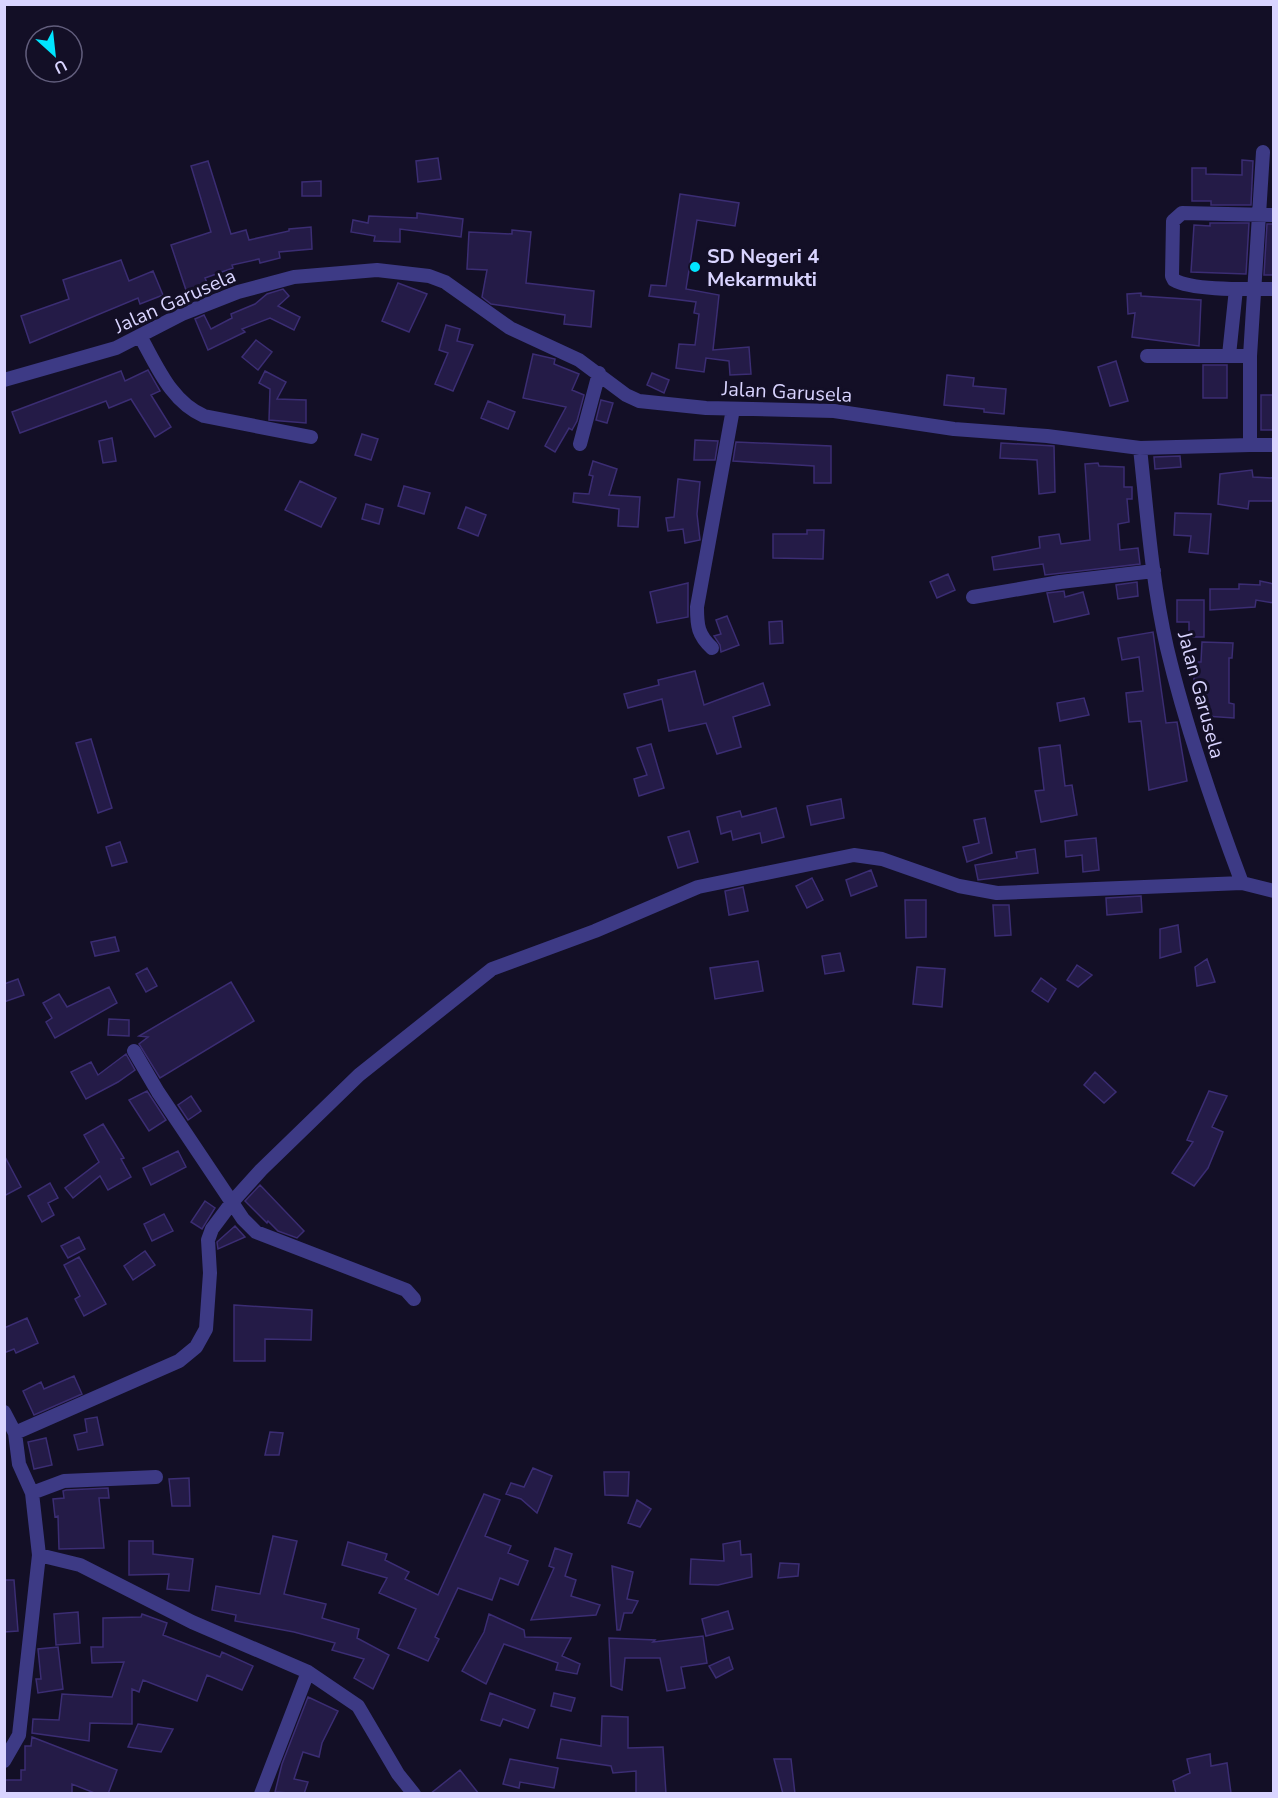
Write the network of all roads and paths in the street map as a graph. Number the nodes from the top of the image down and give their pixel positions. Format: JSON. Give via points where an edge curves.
{"nodes":[{"id":1,"x":1263,"y":152,"type":"dead end"},
{"id":2,"x":1258,"y":215,"type":"junction"},
{"id":3,"x":1274,"y":215,"type":"edge"},
{"id":4,"x":1236,"y":289,"type":"junction"},
{"id":5,"x":1255,"y":289,"type":"junction"},
{"id":6,"x":1274,"y":289,"type":"edge"},
{"id":7,"x":140,"y":336,"type":"junction"},
{"id":8,"x":1229,"y":355,"type":"junction"},
{"id":9,"x":1147,"y":356,"type":"dead end"},
{"id":10,"x":1250,"y":356,"type":"junction"},
{"id":11,"x":599,"y":373,"type":"junction"},
{"id":12,"x":4,"y":380,"type":"edge"},
{"id":13,"x":732,"y":409,"type":"junction"},
{"id":14,"x":311,"y":437,"type":"dead end"},
{"id":15,"x":580,"y":444,"type":"dead end"},
{"id":16,"x":1250,"y":445,"type":"junction"},
{"id":17,"x":1274,"y":445,"type":"edge"},
{"id":18,"x":1140,"y":448,"type":"junction"},
{"id":19,"x":1154,"y":571,"type":"junction"},
{"id":20,"x":972,"y":597,"type":"dead end"},
{"id":21,"x":712,"y":648,"type":"dead end"},
{"id":22,"x":1242,"y":883,"type":"junction"},
{"id":23,"x":1274,"y":891,"type":"edge"},
{"id":24,"x":134,"y":1051,"type":"dead end"},
{"id":25,"x":233,"y":1201,"type":"junction"},
{"id":26,"x":414,"y":1299,"type":"dead end"},
{"id":27,"x":4,"y":1412,"type":"edge"},
{"id":28,"x":15,"y":1433,"type":"junction"},
{"id":29,"x":156,"y":1477,"type":"dead end"},
{"id":30,"x":32,"y":1492,"type":"junction"},
{"id":31,"x":39,"y":1556,"type":"junction"},
{"id":32,"x":308,"y":1672,"type":"junction"},
{"id":33,"x":4,"y":1761,"type":"edge"},
{"id":34,"x":261,"y":1794,"type":"edge"},
{"id":35,"x":414,"y":1794,"type":"edge"}],
"edges":[{"from":1,"to":2,"type":"street"},
{"from":2,"to":3,"type":"street"},
{"from":2,"to":4,"type":"street","via":[[1182,213],[1173,221],[1174,280]]},
{"from":2,"to":5,"type":"street"},
{"from":4,"to":5,"type":"street"},
{"from":4,"to":8,"type":"street"},
{"from":5,"to":6,"type":"street"},
{"from":5,"to":10,"type":"street"},
{"from":7,"to":11,"type":"street","name":"Jalan Garusela","via":[[238,292],[294,277],[377,270],[429,276],[445,282],[510,328]]},
{"from":7,"to":12,"type":"street","name":"Jalan Garusela","via":[[116,348]]},
{"from":7,"to":14,"type":"street","via":[[180,402],[191,411]]},
{"from":8,"to":9,"type":"street"},
{"from":8,"to":10,"type":"street"},
{"from":10,"to":16,"type":"street"},
{"from":11,"to":13,"type":"street","name":"Jalan Garusela","via":[[626,395],[639,400]]},
{"from":11,"to":15,"type":"street"},
{"from":13,"to":18,"type":"street","name":"Jalan Garusela","via":[[834,411],[954,429]]},
{"from":13,"to":21,"type":"street","via":[[698,607],[697,628]]},
{"from":16,"to":17,"type":"street"},
{"from":16,"to":18,"type":"street"},
{"from":18,"to":19,"type":"street","name":"Jalan Garusela"},
{"from":19,"to":20,"type":"street"},
{"from":19,"to":22,"type":"street","name":"Jalan Garusela","via":[[1167,647],[1203,777]]},
{"from":22,"to":23,"type":"street"},
{"from":22,"to":25,"type":"street","via":[[997,893],[959,886],[882,859],[854,855],[698,887],[492,969],[359,1075]]},
{"from":24,"to":25,"type":"street"},
{"from":25,"to":26,"type":"street","via":[[256,1232],[406,1290]]},
{"from":25,"to":28,"type":"street","via":[[208,1240],[206,1329],[196,1347],[180,1361]]},
{"from":27,"to":28,"type":"street"},
{"from":28,"to":30,"type":"street","via":[[19,1464]]},
{"from":29,"to":30,"type":"street","via":[[64,1481]]},
{"from":30,"to":31,"type":"street"},
{"from":31,"to":32,"type":"street","via":[[80,1565],[192,1622]]},
{"from":31,"to":33,"type":"street","via":[[20,1736]]},
{"from":32,"to":34,"type":"street"},
{"from":32,"to":35,"type":"street","via":[[358,1706]]}]}
